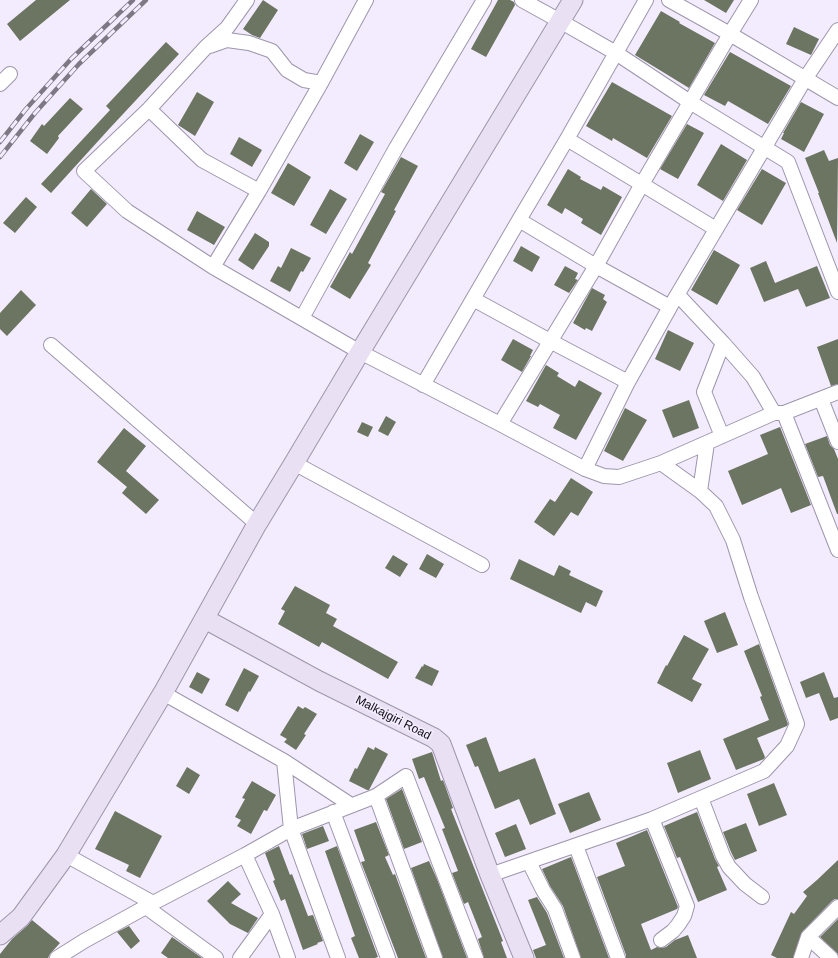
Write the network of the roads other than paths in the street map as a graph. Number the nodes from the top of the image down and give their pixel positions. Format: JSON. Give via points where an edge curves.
{"nodes":[{"id":1,"x":247,"y":0,"type":"edge"},
{"id":2,"x":366,"y":0,"type":"edge"},
{"id":3,"x":484,"y":0,"type":"edge"},
{"id":4,"x":522,"y":0,"type":"edge"},
{"id":5,"x":573,"y":0,"type":"edge"},
{"id":6,"x":646,"y":0,"type":"edge"},
{"id":7,"x":669,"y":0,"type":"edge"},
{"id":8,"x":751,"y":0,"type":"edge"},
{"id":9,"x":560,"y":21,"type":"junction"},
{"id":10,"x":838,"y":30,"type":"edge"},
{"id":11,"x":730,"y":34,"type":"junction"},
{"id":12,"x":206,"y":47,"type":"junction"},
{"id":13,"x":616,"y":53,"type":"junction"},
{"id":14,"x":805,"y":79,"type":"junction"},
{"id":15,"x":321,"y":83,"type":"junction"},
{"id":16,"x":838,"y":98,"type":"edge"},
{"id":17,"x":690,"y":102,"type":"junction"},
{"id":18,"x":149,"y":109,"type":"junction"},
{"id":19,"x":567,"y":139,"type":"junction"},
{"id":20,"x":765,"y":148,"type":"junction"},
{"id":21,"x":642,"y":184,"type":"junction"},
{"id":22,"x":259,"y":191,"type":"junction"},
{"id":23,"x":519,"y":220,"type":"junction"},
{"id":24,"x":716,"y":229,"type":"junction"},
{"id":25,"x":596,"y":266,"type":"junction"},
{"id":26,"x":213,"y":267,"type":"junction"},
{"id":27,"x":838,"y":292,"type":"edge"},
{"id":28,"x":473,"y":299,"type":"junction"},
{"id":29,"x":674,"y":301,"type":"junction"},
{"id":30,"x":302,"y":318,"type":"junction"},
{"id":31,"x":550,"y":341,"type":"junction"},
{"id":32,"x":723,"y":343,"type":"junction"},
{"id":33,"x":51,"y":345,"type":"dead end"},
{"id":34,"x":360,"y":352,"type":"junction"},
{"id":35,"x":628,"y":382,"type":"junction"},
{"id":36,"x":423,"y":385,"type":"junction"},
{"id":37,"x":838,"y":392,"type":"edge"},
{"id":38,"x":821,"y":399,"type":"junction"},
{"id":39,"x":779,"y":413,"type":"junction"},
{"id":40,"x":500,"y":424,"type":"junction"},
{"id":41,"x":722,"y":436,"type":"junction"},
{"id":42,"x":838,"y":442,"type":"edge"},
{"id":43,"x":707,"y":443,"type":"junction"},
{"id":44,"x":294,"y":463,"type":"junction"},
{"id":45,"x":661,"y":463,"type":"junction"},
{"id":46,"x":585,"y":469,"type":"junction"},
{"id":47,"x":700,"y":490,"type":"junction"},
{"id":48,"x":257,"y":524,"type":"junction"},
{"id":49,"x":838,"y":550,"type":"edge"},
{"id":50,"x":482,"y":565,"type":"dead end"},
{"id":51,"x":205,"y":619,"type":"junction"},
{"id":52,"x":163,"y":693,"type":"junction"},
{"id":53,"x":284,"y":761,"type":"junction"},
{"id":54,"x":376,"y":796,"type":"junction"},
{"id":55,"x":701,"y":798,"type":"junction"},
{"id":56,"x":351,"y":805,"type":"junction"},
{"id":57,"x":333,"y":812,"type":"junction"},
{"id":58,"x":652,"y":819,"type":"junction"},
{"id":59,"x":291,"y":829,"type":"junction"},
{"id":60,"x":576,"y":846,"type":"junction"},
{"id":61,"x":66,"y":854,"type":"junction"},
{"id":62,"x":245,"y":855,"type":"junction"},
{"id":63,"x":529,"y":862,"type":"junction"},
{"id":64,"x":490,"y":875,"type":"junction"},
{"id":65,"x":762,"y":897,"type":"dead end"},
{"id":66,"x":149,"y":905,"type":"junction"},
{"id":67,"x":838,"y":907,"type":"edge"},
{"id":68,"x":272,"y":914,"type":"junction"},
{"id":69,"x":0,"y":935,"type":"edge"},
{"id":70,"x":808,"y":937,"type":"junction"},
{"id":71,"x":661,"y":940,"type":"dead end"},
{"id":72,"x":57,"y":958,"type":"edge"},
{"id":73,"x":216,"y":958,"type":"edge"},
{"id":74,"x":240,"y":958,"type":"edge"},
{"id":75,"x":288,"y":958,"type":"edge"},
{"id":76,"x":338,"y":958,"type":"edge"},
{"id":77,"x":388,"y":958,"type":"edge"},
{"id":78,"x":435,"y":958,"type":"edge"},
{"id":79,"x":476,"y":958,"type":"edge"},
{"id":80,"x":524,"y":958,"type":"edge"},
{"id":81,"x":573,"y":958,"type":"edge"},
{"id":82,"x":618,"y":958,"type":"edge"},
{"id":83,"x":801,"y":958,"type":"edge"},
{"id":84,"x":831,"y":958,"type":"edge"}],
"edges":[{"from":1,"to":12,"type":"street","via":[[227,28]]},
{"from":2,"to":15,"type":"street"},
{"from":3,"to":30,"type":"street","via":[[396,148]]},
{"from":4,"to":9,"type":"street"},
{"from":5,"to":9,"type":"main road"},
{"from":6,"to":13,"type":"street"},
{"from":7,"to":11,"type":"street"},
{"from":8,"to":11,"type":"street"},
{"from":9,"to":13,"type":"street"},
{"from":9,"to":34,"type":"main road"},
{"from":10,"to":14,"type":"street"},
{"from":11,"to":14,"type":"street"},
{"from":11,"to":17,"type":"street"},
{"from":12,"to":15,"type":"street","via":[[227,40],[249,43],[272,51],[288,70],[304,80]]},
{"from":12,"to":18,"type":"street"},
{"from":13,"to":17,"type":"street"},
{"from":13,"to":19,"type":"street"},
{"from":14,"to":16,"type":"street"},
{"from":14,"to":20,"type":"street"},
{"from":15,"to":22,"type":"street"},
{"from":17,"to":20,"type":"street"},
{"from":17,"to":21,"type":"street"},
{"from":18,"to":22,"type":"street","via":[[202,160]]},
{"from":18,"to":26,"type":"street","via":[[84,171],[127,212]]},
{"from":19,"to":21,"type":"street"},
{"from":19,"to":23,"type":"street"},
{"from":20,"to":24,"type":"street"},
{"from":20,"to":27,"type":"street","via":[[788,162]]},
{"from":21,"to":24,"type":"street"},
{"from":21,"to":25,"type":"street"},
{"from":22,"to":26,"type":"street"},
{"from":23,"to":25,"type":"street"},
{"from":23,"to":28,"type":"street"},
{"from":24,"to":29,"type":"street"},
{"from":25,"to":29,"type":"street"},
{"from":25,"to":31,"type":"street"},
{"from":26,"to":30,"type":"street"},
{"from":28,"to":31,"type":"street"},
{"from":28,"to":36,"type":"street"},
{"from":29,"to":32,"type":"street"},
{"from":29,"to":35,"type":"street"},
{"from":30,"to":34,"type":"street"},
{"from":31,"to":35,"type":"street"},
{"from":31,"to":40,"type":"street"},
{"from":32,"to":39,"type":"street","via":[[753,377]]},
{"from":32,"to":41,"type":"street","via":[[704,392]]},
{"from":33,"to":48,"type":"street"},
{"from":34,"to":36,"type":"street"},
{"from":34,"to":44,"type":"main road"},
{"from":35,"to":46,"type":"street"},
{"from":36,"to":40,"type":"street"},
{"from":37,"to":38,"type":"street"},
{"from":38,"to":39,"type":"street"},
{"from":38,"to":42,"type":"street"},
{"from":39,"to":41,"type":"street"},
{"from":39,"to":49,"type":"street"},
{"from":40,"to":46,"type":"street"},
{"from":41,"to":43,"type":"street"},
{"from":43,"to":45,"type":"street"},
{"from":43,"to":47,"type":"street"},
{"from":44,"to":48,"type":"main road"},
{"from":44,"to":50,"type":"street"},
{"from":45,"to":46,"type":"street","via":[[619,477],[604,476]]},
{"from":45,"to":47,"type":"street"},
{"from":47,"to":55,"type":"street","via":[[716,506],[733,540],[797,724],[787,746],[764,771]]},
{"from":48,"to":51,"type":"main road"},
{"from":51,"to":52,"type":"main road"},
{"from":51,"to":64,"type":"main road","name":"Malkajgiri Road","via":[[319,681],[434,738],[441,744]]},
{"from":52,"to":53,"type":"street"},
{"from":52,"to":61,"type":"main road"},
{"from":53,"to":56,"type":"street"},
{"from":53,"to":59,"type":"street"},
{"from":54,"to":56,"type":"street"},
{"from":54,"to":78,"type":"street"},
{"from":54,"to":79,"type":"street","via":[[406,776]]},
{"from":55,"to":58,"type":"street"},
{"from":55,"to":65,"type":"street","via":[[729,867]]},
{"from":56,"to":57,"type":"street"},
{"from":57,"to":59,"type":"street"},
{"from":57,"to":77,"type":"street"},
{"from":58,"to":60,"type":"street"},
{"from":58,"to":71,"type":"street","via":[[687,906],[678,925]]},
{"from":59,"to":62,"type":"street"},
{"from":59,"to":76,"type":"street"},
{"from":60,"to":63,"type":"street"},
{"from":60,"to":82,"type":"street"},
{"from":61,"to":66,"type":"street"},
{"from":61,"to":69,"type":"main road","via":[[21,917]]},
{"from":62,"to":66,"type":"street"},
{"from":62,"to":68,"type":"street"},
{"from":63,"to":64,"type":"street"},
{"from":63,"to":81,"type":"street","via":[[555,909]]},
{"from":64,"to":80,"type":"main road","name":"Malkajgiri Road"},
{"from":66,"to":72,"type":"street"},
{"from":66,"to":73,"type":"street"},
{"from":67,"to":70,"type":"street"},
{"from":68,"to":74,"type":"street"},
{"from":68,"to":75,"type":"street"},
{"from":70,"to":83,"type":"street"},
{"from":70,"to":84,"type":"street"}]}
